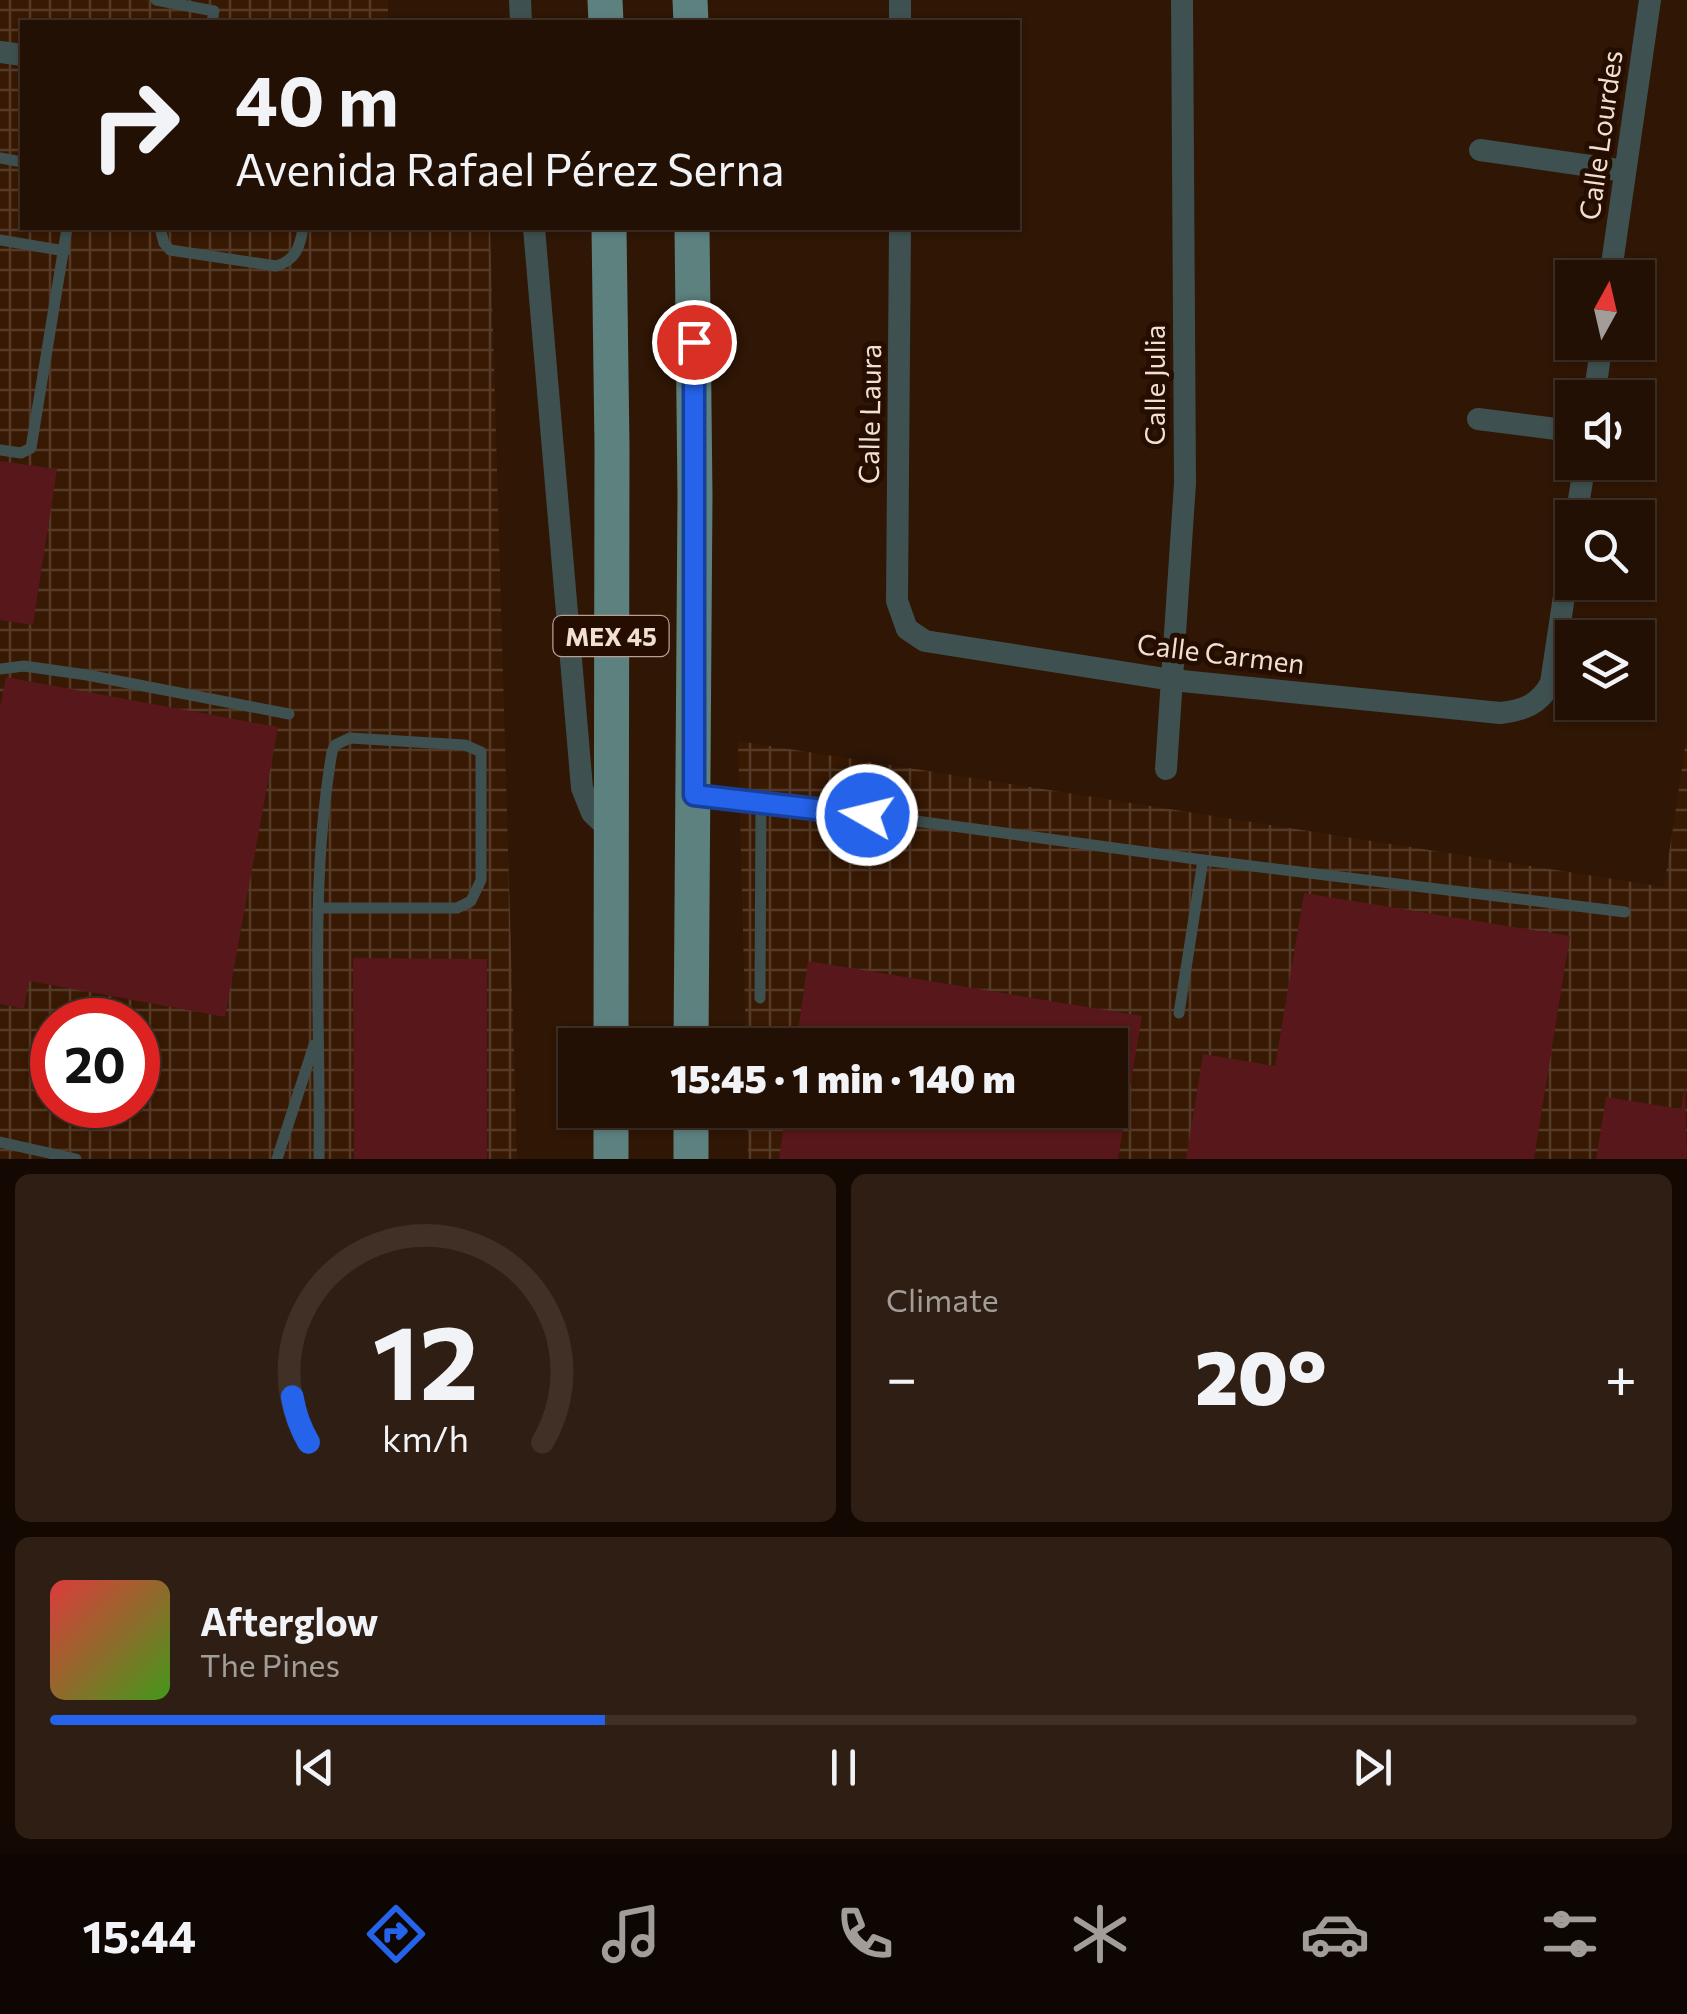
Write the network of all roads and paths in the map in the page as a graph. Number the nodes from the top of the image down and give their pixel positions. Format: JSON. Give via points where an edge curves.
{"nodes":[{"id":1,"x":156,"y":0,"type":"edge"},
{"id":2,"x":1182,"y":0,"type":"edge"},
{"id":3,"x":1650,"y":0,"type":"edge"},
{"id":4,"x":191,"y":2,"type":"edge"},
{"id":5,"x":212,"y":20,"type":"edge"},
{"id":6,"x":1480,"y":150,"type":"dead end"},
{"id":7,"x":1625,"y":172,"type":"junction"},
{"id":8,"x":67,"y":230,"type":"edge"},
{"id":9,"x":161,"y":230,"type":"edge"},
{"id":10,"x":302,"y":230,"type":"edge"},
{"id":11,"x":534,"y":230,"type":"edge"},
{"id":12,"x":608,"y":230,"type":"edge"},
{"id":13,"x":692,"y":230,"type":"edge"},
{"id":14,"x":900,"y":230,"type":"edge"},
{"id":15,"x":0,"y":240,"type":"edge"},
{"id":16,"x":64,"y":251,"type":"junction"},
{"id":17,"x":1613,"y":260,"type":"edge"},
{"id":18,"x":1478,"y":419,"type":"dead end"},
{"id":19,"x":1555,"y":429,"type":"edge"},
{"id":20,"x":0,"y":450,"type":"edge"},
{"id":21,"x":1564,"y":600,"type":"edge"},
{"id":22,"x":897,"y":601,"type":"joint"},
{"id":23,"x":0,"y":669,"type":"edge"},
{"id":24,"x":1172,"y":680,"type":"junction"},
{"id":25,"x":288,"y":714,"type":"dead end"},
{"id":26,"x":1166,"y":770,"type":"dead end"},
{"id":27,"x":694,"y":795,"type":"junction"},
{"id":28,"x":761,"y":800,"type":"junction"},
{"id":29,"x":610,"y":830,"type":"junction"},
{"id":30,"x":1203,"y":860,"type":"junction"},
{"id":31,"x":319,"y":908,"type":"junction"},
{"id":32,"x":1625,"y":912,"type":"dead end"},
{"id":33,"x":760,"y":998,"type":"dead end"},
{"id":34,"x":1179,"y":1013,"type":"dead end"},
{"id":35,"x":611,"y":1028,"type":"edge"},
{"id":36,"x":692,"y":1028,"type":"edge"},
{"id":37,"x":317,"y":1036,"type":"junction"},
{"id":38,"x":611,"y":1128,"type":"edge"},
{"id":39,"x":691,"y":1128,"type":"edge"},
{"id":40,"x":0,"y":1142,"type":"edge"},
{"id":41,"x":76,"y":1159,"type":"edge"},
{"id":42,"x":278,"y":1159,"type":"edge"},
{"id":43,"x":319,"y":1159,"type":"edge"},
{"id":44,"x":611,"y":1159,"type":"edge"},
{"id":45,"x":691,"y":1159,"type":"edge"}],
"edges":[{"from":1,"to":4,"type":"lane"},
{"from":2,"to":24,"type":"street","name":"Calle Julia","via":[[1184,483]]},
{"from":3,"to":7,"type":"street","name":"Calle Lourdes"},
{"from":4,"to":5,"type":"lane","via":[[214,10]]},
{"from":6,"to":7,"type":"street"},
{"from":7,"to":17,"type":"street","name":"Calle Lourdes"},
{"from":8,"to":16,"type":"lane"},
{"from":9,"to":10,"type":"lane","via":[[170,250],[276,266],[296,253]]},
{"from":11,"to":29,"type":"street","via":[[582,788],[592,813]]},
{"from":12,"to":29,"type":"main road","number":"MEX 45"},
{"from":13,"to":27,"type":"main road","number":"MEX 45"},
{"from":14,"to":22,"type":"street","name":"Calle Laura"},
{"from":15,"to":16,"type":"lane"},
{"from":16,"to":20,"type":"lane","via":[[30,448]]},
{"from":18,"to":19,"type":"street"},
{"from":21,"to":24,"type":"street","name":"Calle Carmen","via":[[1551,684],[1530,706],[1500,713]]},
{"from":22,"to":24,"type":"street","name":"Calle Carmen","via":[[908,629],[926,641]]},
{"from":23,"to":25,"type":"lane","via":[[87,675]]},
{"from":24,"to":26,"type":"street","name":"Calle Julia"},
{"from":27,"to":28,"type":"lane"},
{"from":27,"to":36,"type":"main road","number":"MEX 45"},
{"from":28,"to":30,"type":"lane"},
{"from":28,"to":33,"type":"lane"},
{"from":29,"to":35,"type":"main road","number":"MEX 45"},
{"from":30,"to":32,"type":"lane"},
{"from":30,"to":34,"type":"lane"},
{"from":31,"to":31,"type":"lane","via":[[457,908],[471,901],[480,880],[481,752],[350,738],[335,744],[323,804]]},
{"from":31,"to":37,"type":"lane"},
{"from":37,"to":42,"type":"lane"},
{"from":37,"to":43,"type":"lane"},
{"from":38,"to":44,"type":"main road"},
{"from":39,"to":45,"type":"main road"},
{"from":40,"to":41,"type":"lane"}]}
